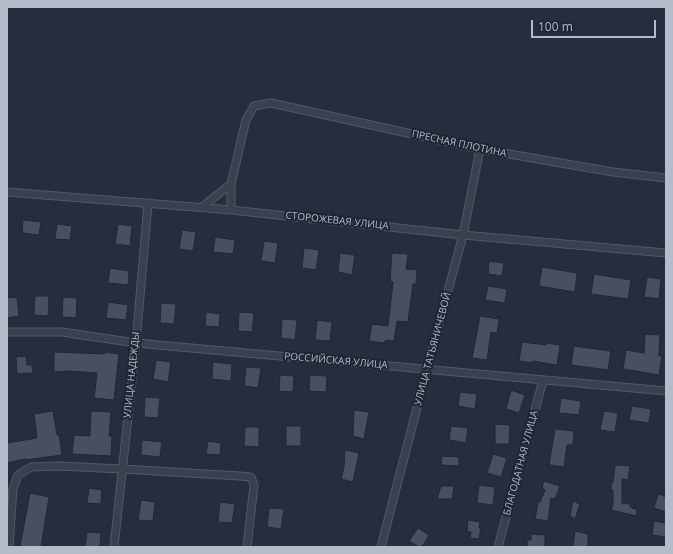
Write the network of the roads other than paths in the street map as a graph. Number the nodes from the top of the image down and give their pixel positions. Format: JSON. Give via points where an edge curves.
{"nodes":[{"id":1,"x":480,"y":150,"type":"junction"},
{"id":2,"x":666,"y":178,"type":"edge"},
{"id":3,"x":231,"y":184,"type":"junction"},
{"id":4,"x":7,"y":192,"type":"edge"},
{"id":5,"x":148,"y":203,"type":"junction"},
{"id":6,"x":202,"y":207,"type":"junction"},
{"id":7,"x":231,"y":210,"type":"junction"},
{"id":8,"x":463,"y":235,"type":"junction"},
{"id":9,"x":666,"y":253,"type":"edge"},
{"id":10,"x":7,"y":332,"type":"edge"},
{"id":11,"x":136,"y":343,"type":"junction"},
{"id":12,"x":427,"y":369,"type":"junction"},
{"id":13,"x":543,"y":380,"type":"junction"},
{"id":14,"x":666,"y":391,"type":"edge"},
{"id":15,"x":122,"y":469,"type":"junction"},
{"id":16,"x":10,"y":487,"type":"edge"},
{"id":17,"x":9,"y":547,"type":"edge"},
{"id":18,"x":114,"y":547,"type":"edge"},
{"id":19,"x":247,"y":547,"type":"edge"},
{"id":20,"x":381,"y":547,"type":"edge"},
{"id":21,"x":498,"y":547,"type":"edge"}],
"edges":[{"from":1,"to":2,"type":"street","name":"ПРЕСНАЯ ПЛОТИНА"},
{"from":1,"to":3,"type":"street","name":"ПРЕСНАЯ ПЛОТИНА","via":[[271,103],[254,106],[246,120]]},
{"from":1,"to":8,"type":"street","name":"УЛИЦА ТАТЬЯНИЧЕВОЙ"},
{"from":3,"to":6,"type":"street"},
{"from":3,"to":7,"type":"street"},
{"from":4,"to":5,"type":"street","name":"СТОРОЖЕВАЯ УЛИЦА"},
{"from":5,"to":6,"type":"street","name":"СТОРОЖЕВАЯ УЛИЦА"},
{"from":5,"to":11,"type":"street","name":"УЛИЦА НАДЕЖДЫ"},
{"from":6,"to":7,"type":"street","name":"СТОРОЖЕВАЯ УЛИЦА"},
{"from":7,"to":8,"type":"street","name":"СТОРОЖЕВАЯ УЛИЦА"},
{"from":8,"to":9,"type":"street","name":"СТОРОЖЕВАЯ УЛИЦА"},
{"from":8,"to":12,"type":"street","name":"УЛИЦА ТАТЬЯНИЧЕВОЙ"},
{"from":10,"to":11,"type":"street","name":"РОССИЙСКАЯ УЛИЦА","via":[[62,332]]},
{"from":11,"to":12,"type":"street","name":"РОССИЙСКАЯ УЛИЦА"},
{"from":11,"to":15,"type":"street","name":"УЛИЦА НАДЕЖДЫ"},
{"from":12,"to":13,"type":"street","name":"РОССИЙСКАЯ УЛИЦА"},
{"from":12,"to":20,"type":"street","name":"УЛИЦА ТАТЬЯНИЧЕВОЙ"},
{"from":13,"to":14,"type":"street","name":"РОССИЙСКАЯ УЛИЦА"},
{"from":13,"to":21,"type":"street","name":"БЛАГОДАТНАЯ УЛИЦА"},
{"from":15,"to":16,"type":"street","via":[[31,467],[18,475]]},
{"from":15,"to":18,"type":"street","name":"УЛИЦА НАДЕЖДЫ"},
{"from":15,"to":19,"type":"street","via":[[251,477],[254,485]]},
{"from":16,"to":17,"type":"street"}]}
